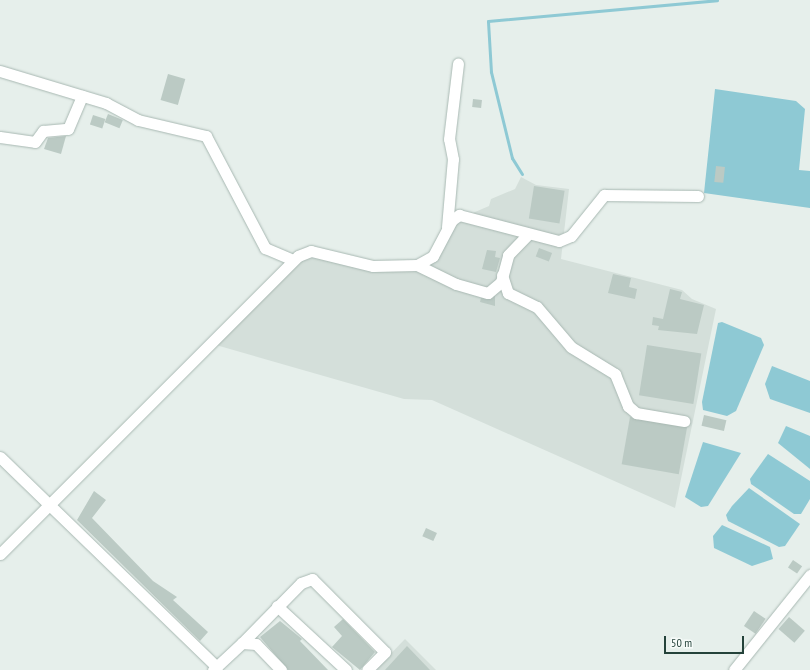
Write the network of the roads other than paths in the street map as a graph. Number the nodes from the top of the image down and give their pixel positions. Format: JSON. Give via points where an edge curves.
{"nodes":[{"id":1,"x":458,"y":64,"type":"dead end"},
{"id":2,"x":0,"y":71,"type":"edge"},
{"id":3,"x":82,"y":96,"type":"junction"},
{"id":4,"x":0,"y":137,"type":"edge"},
{"id":5,"x":698,"y":196,"type":"dead end"},
{"id":6,"x":447,"y":230,"type":"junction"},
{"id":7,"x":527,"y":235,"type":"junction"},
{"id":8,"x":293,"y":260,"type":"junction"},
{"id":9,"x":417,"y":265,"type":"junction"},
{"id":10,"x":502,"y":275,"type":"junction"},
{"id":11,"x":684,"y":421,"type":"dead end"},
{"id":12,"x":0,"y":456,"type":"edge"},
{"id":13,"x":50,"y":504,"type":"junction"},
{"id":14,"x":0,"y":554,"type":"edge"},
{"id":15,"x":810,"y":575,"type":"edge"},
{"id":16,"x":277,"y":606,"type":"junction"},
{"id":17,"x":242,"y":643,"type":"junction"},
{"id":18,"x":215,"y":668,"type":"edge"},
{"id":19,"x":281,"y":670,"type":"edge"},
{"id":20,"x":346,"y":670,"type":"edge"},
{"id":21,"x":367,"y":670,"type":"edge"},
{"id":22,"x":734,"y":670,"type":"edge"}],
"edges":[{"from":1,"to":6,"type":"street","via":[[449,139],[453,159]]},
{"from":2,"to":3,"type":"street"},
{"from":3,"to":4,"type":"street","via":[[68,129],[43,131],[35,142]]},
{"from":3,"to":8,"type":"street","via":[[138,120],[206,136],[265,248]]},
{"from":5,"to":7,"type":"street","via":[[604,195],[571,236],[559,241]]},
{"from":6,"to":7,"type":"street","via":[[459,215]]},
{"from":6,"to":9,"type":"street","via":[[433,256]]},
{"from":7,"to":10,"type":"street","via":[[508,255]]},
{"from":8,"to":9,"type":"street","via":[[310,251],[373,266]]},
{"from":8,"to":13,"type":"street"},
{"from":9,"to":10,"type":"street","via":[[461,286],[488,293],[501,282]]},
{"from":10,"to":11,"type":"street","via":[[508,293],[537,307],[571,347],[615,374],[628,406],[636,413]]},
{"from":12,"to":13,"type":"street"},
{"from":13,"to":14,"type":"street"},
{"from":13,"to":18,"type":"street"},
{"from":15,"to":22,"type":"street"},
{"from":16,"to":17,"type":"street"},
{"from":16,"to":20,"type":"street"},
{"from":16,"to":21,"type":"street","via":[[300,583],[312,580],[316,582],[385,652]]},
{"from":17,"to":18,"type":"street"},
{"from":17,"to":19,"type":"street","via":[[256,644]]}]}
